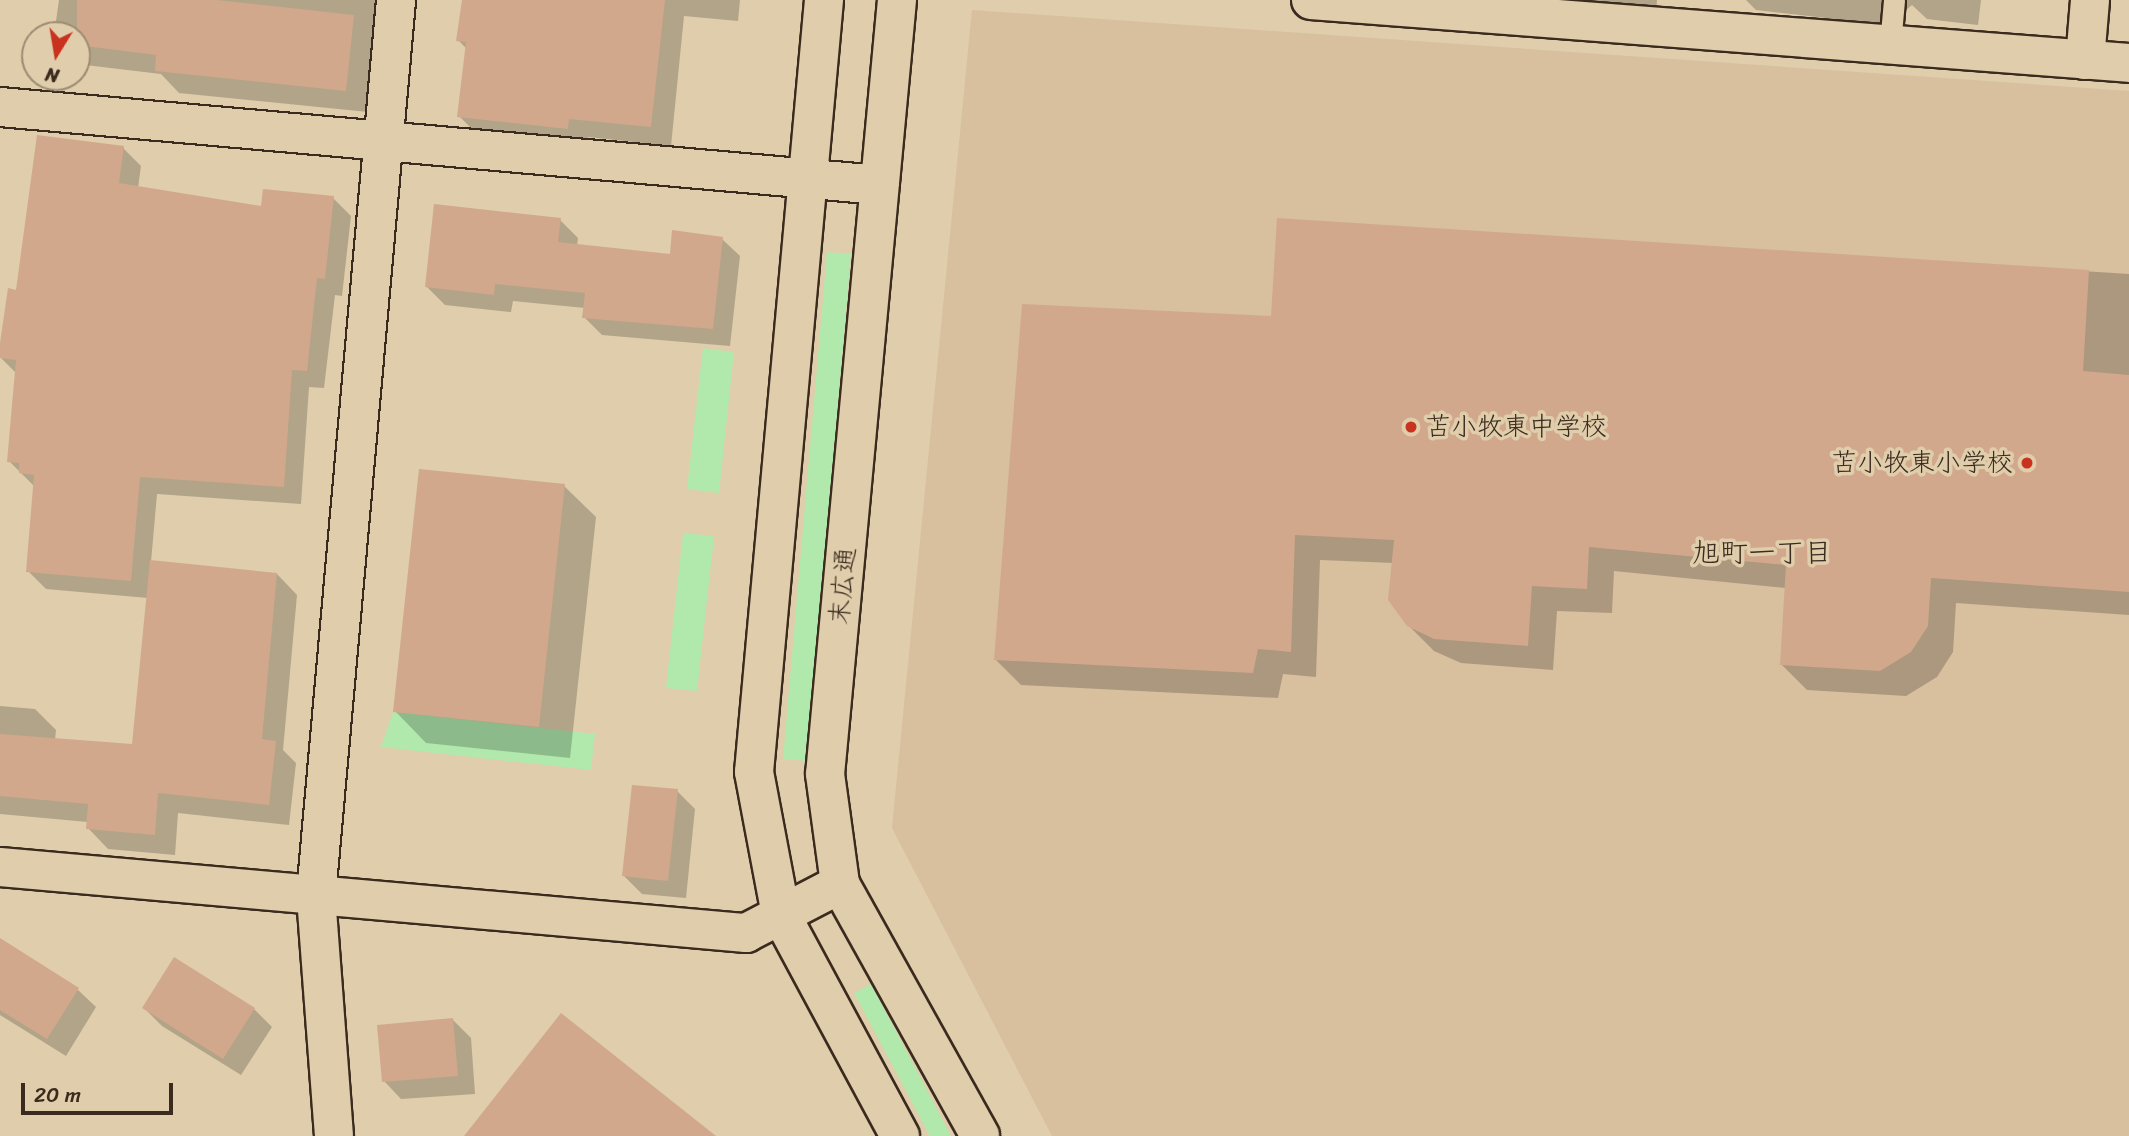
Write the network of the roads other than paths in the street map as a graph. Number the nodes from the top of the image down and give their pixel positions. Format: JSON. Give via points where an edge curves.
{"nodes":[{"id":1,"x":396,"y":0,"type":"edge"},
{"id":2,"x":824,"y":0,"type":"edge"},
{"id":3,"x":897,"y":0,"type":"edge"},
{"id":4,"x":1311,"y":0,"type":"edge"},
{"id":5,"x":1894,"y":0,"type":"edge"},
{"id":6,"x":2090,"y":0,"type":"edge"},
{"id":7,"x":1692,"y":15,"type":"edge"},
{"id":8,"x":1891,"y":45,"type":"junction"},
{"id":9,"x":2085,"y":60,"type":"junction"},
{"id":10,"x":2129,"y":63,"type":"edge"},
{"id":11,"x":0,"y":107,"type":"edge"},
{"id":12,"x":383,"y":141,"type":"junction"},
{"id":13,"x":808,"y":179,"type":"junction"},
{"id":14,"x":880,"y":185,"type":"junction"},
{"id":15,"x":0,"y":867,"type":"edge"},
{"id":16,"x":840,"y":884,"type":"junction"},
{"id":17,"x":316,"y":895,"type":"junction"},
{"id":18,"x":781,"y":915,"type":"junction"},
{"id":19,"x":334,"y":1136,"type":"edge"},
{"id":20,"x":900,"y":1136,"type":"edge"},
{"id":21,"x":981,"y":1136,"type":"edge"}],
"edges":[{"from":1,"to":12,"type":"street"},
{"from":2,"to":13,"type":"street"},
{"from":3,"to":14,"type":"street","name":"末広通"},
{"from":4,"to":7,"type":"street"},
{"from":5,"to":8,"type":"lane"},
{"from":6,"to":9,"type":"street"},
{"from":7,"to":8,"type":"street"},
{"from":8,"to":9,"type":"street"},
{"from":9,"to":10,"type":"street"},
{"from":11,"to":12,"type":"street"},
{"from":12,"to":13,"type":"street"},
{"from":12,"to":17,"type":"street"},
{"from":13,"to":14,"type":"street"},
{"from":13,"to":18,"type":"street","via":[[754,772]]},
{"from":14,"to":16,"type":"street","name":"末広通","via":[[825,774]]},
{"from":15,"to":17,"type":"street"},
{"from":16,"to":18,"type":"street"},
{"from":16,"to":21,"type":"street","name":"末広通"},
{"from":17,"to":18,"type":"street","via":[[746,933]]},
{"from":17,"to":19,"type":"street"},
{"from":18,"to":20,"type":"street"}]}
